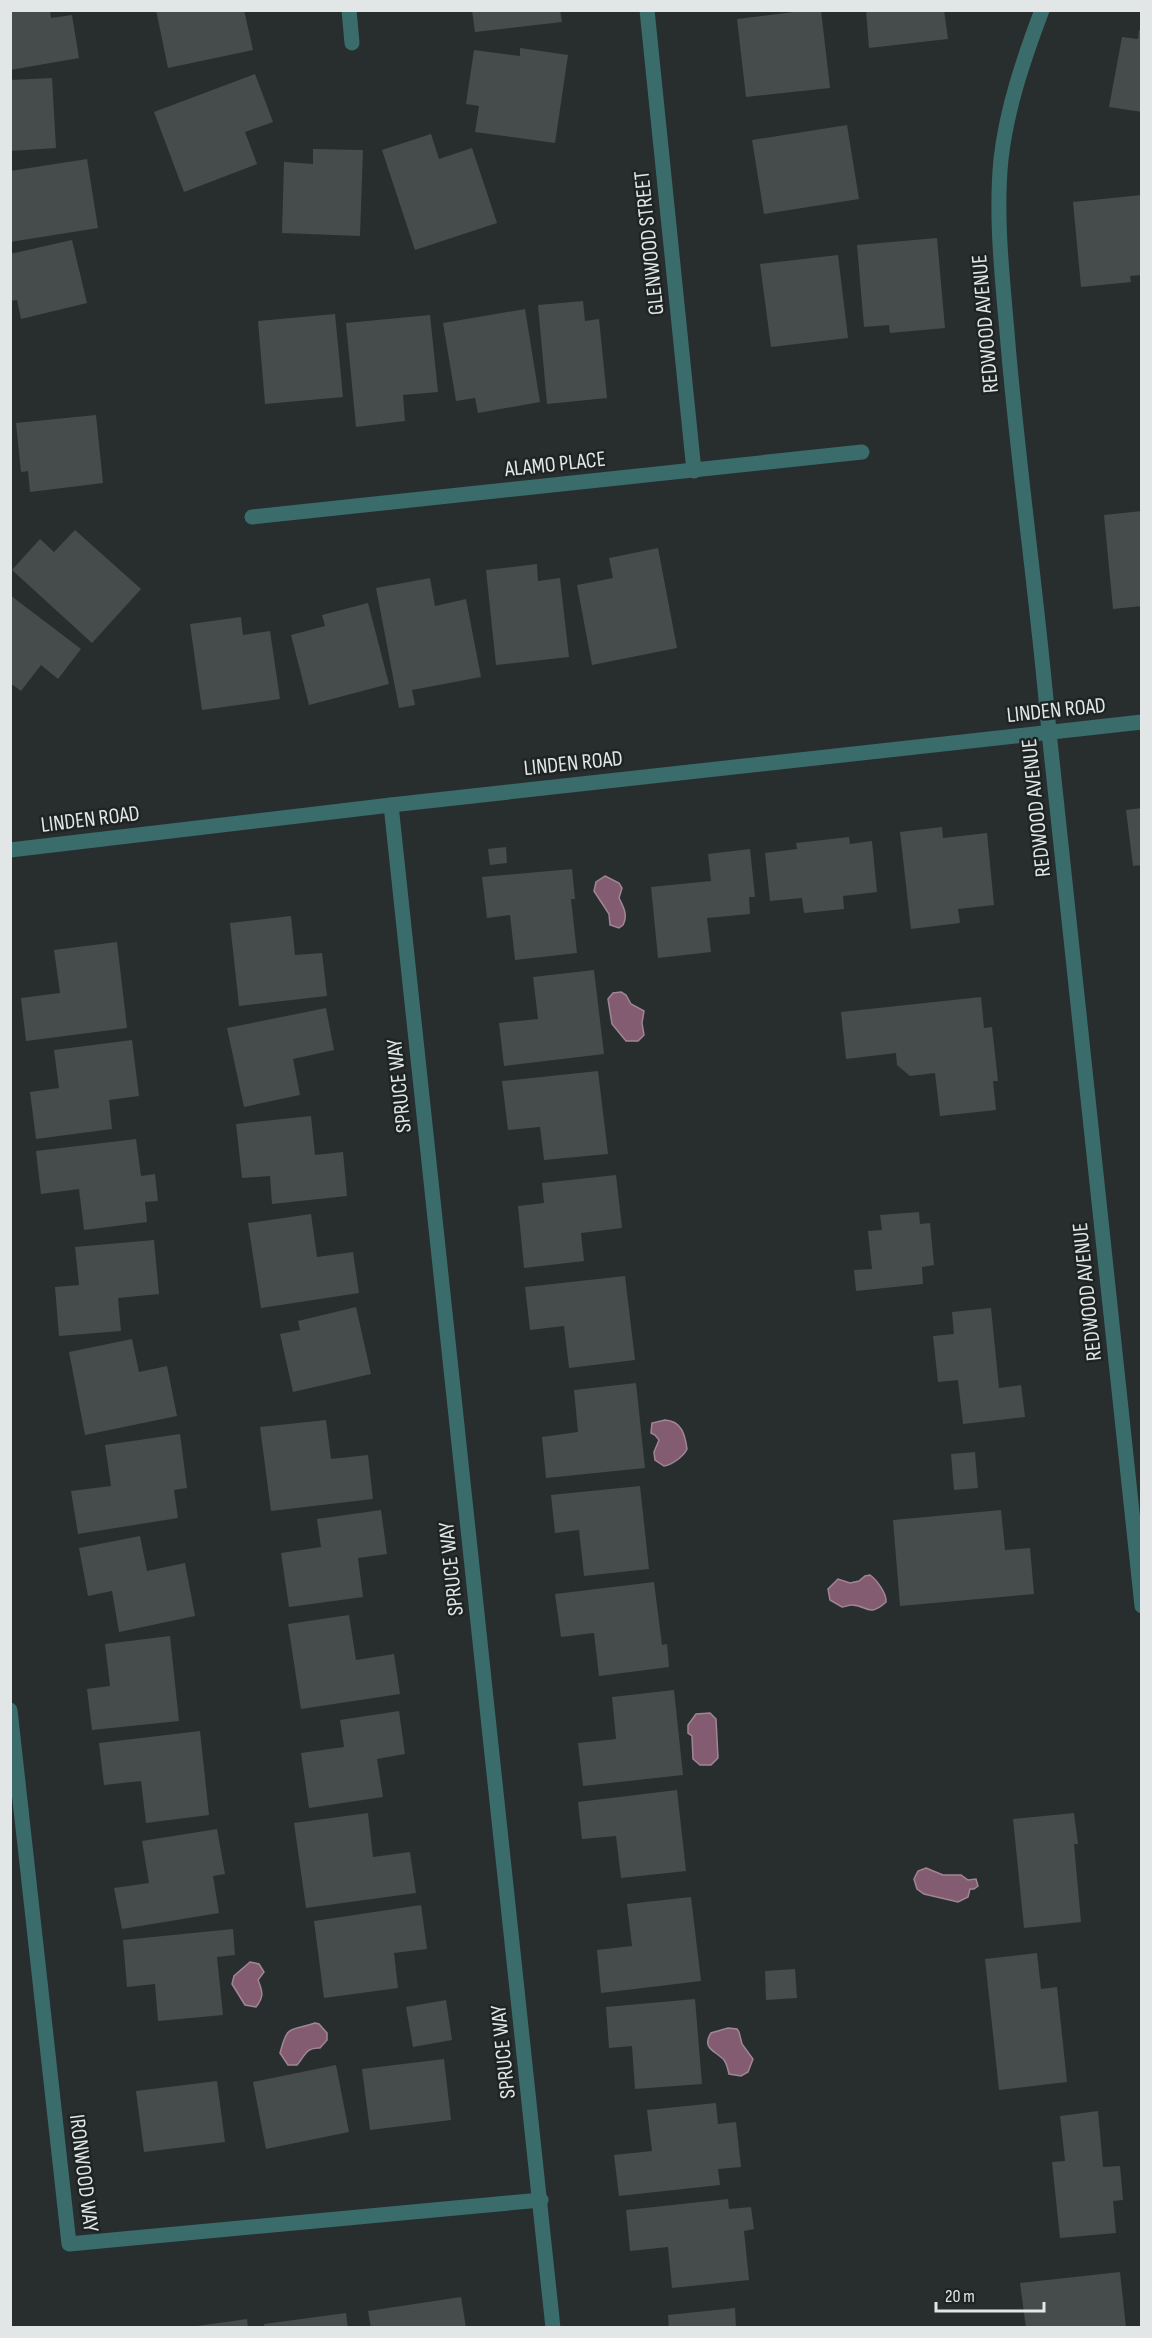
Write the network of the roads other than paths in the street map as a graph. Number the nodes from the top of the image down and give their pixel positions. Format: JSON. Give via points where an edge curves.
{"nodes":[{"id":1,"x":349,"y":10,"type":"edge"},
{"id":2,"x":647,"y":10,"type":"edge"},
{"id":3,"x":1042,"y":10,"type":"edge"},
{"id":4,"x":352,"y":42,"type":"dead end"},
{"id":5,"x":862,"y":452,"type":"dead end"},
{"id":6,"x":694,"y":471,"type":"junction"},
{"id":7,"x":252,"y":517,"type":"dead end"},
{"id":8,"x":1142,"y":722,"type":"edge"},
{"id":9,"x":1049,"y":732,"type":"junction"},
{"id":10,"x":391,"y":805,"type":"junction"},
{"id":11,"x":10,"y":850,"type":"edge"},
{"id":12,"x":1142,"y":1606,"type":"edge"},
{"id":13,"x":10,"y":1710,"type":"edge"},
{"id":14,"x":541,"y":2200,"type":"junction"},
{"id":15,"x":554,"y":2328,"type":"edge"}],
"edges":[{"from":1,"to":4,"type":"street"},
{"from":2,"to":6,"type":"street","name":"GLENWOOD STREET"},
{"from":3,"to":9,"type":"street","name":"REDWOOD AVENUE","via":[[1009,111],[999,201],[1014,411]]},
{"from":5,"to":6,"type":"street","name":"ALAMO PLACE"},
{"from":6,"to":7,"type":"street","name":"ALAMO PLACE"},
{"from":8,"to":9,"type":"street","name":"LINDEN ROAD"},
{"from":9,"to":10,"type":"street","name":"LINDEN ROAD"},
{"from":9,"to":12,"type":"street","name":"REDWOOD AVENUE"},
{"from":10,"to":11,"type":"street","name":"LINDEN ROAD"},
{"from":10,"to":14,"type":"street","name":"SPRUCE WAY"},
{"from":13,"to":14,"type":"street","name":"IRONWOOD WAY","via":[[69,2244]]},
{"from":14,"to":15,"type":"street","name":"SPRUCE WAY"}]}
